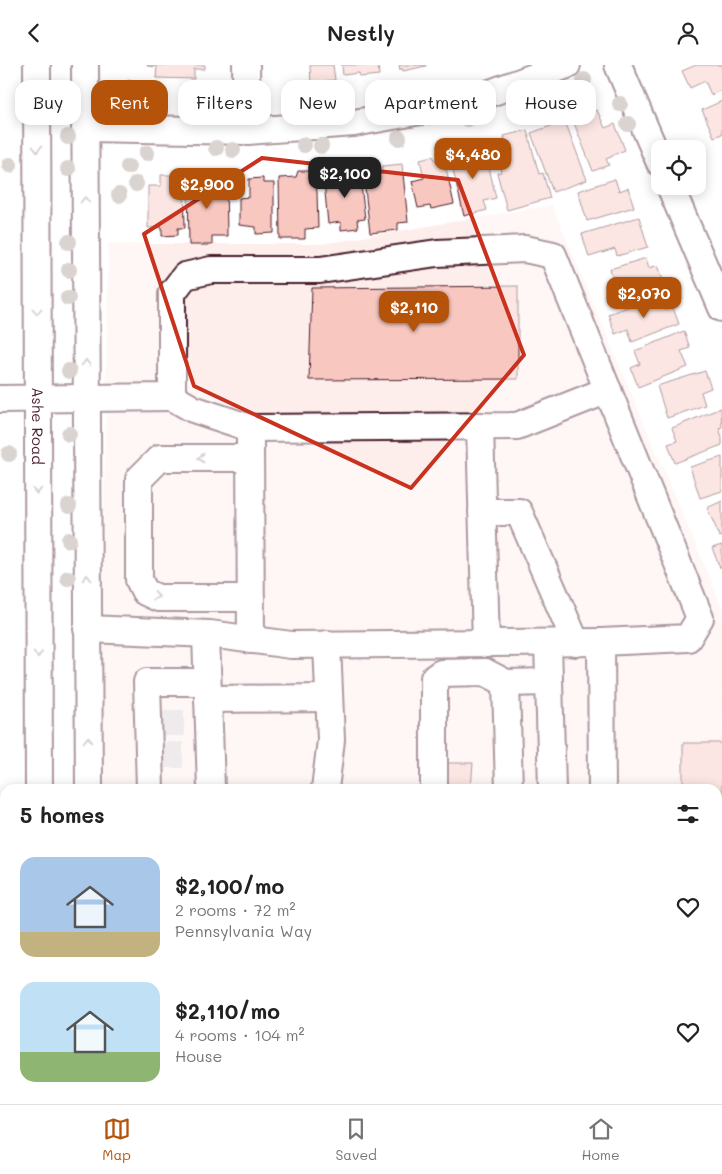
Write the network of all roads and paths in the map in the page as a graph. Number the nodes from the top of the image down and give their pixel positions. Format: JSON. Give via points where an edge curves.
{"nodes":[{"id":1,"x":36,"y":65,"type":"edge"},
{"id":2,"x":85,"y":65,"type":"edge"},
{"id":3,"x":246,"y":65,"type":"edge"},
{"id":4,"x":567,"y":65,"type":"edge"},
{"id":5,"x":618,"y":65,"type":"edge"},
{"id":6,"x":85,"y":127,"type":"junction"},
{"id":7,"x":247,"y":131,"type":"junction"},
{"id":8,"x":651,"y":142,"type":"edge"},
{"id":9,"x":674,"y":195,"type":"edge"},
{"id":10,"x":722,"y":308,"type":"edge"},
{"id":11,"x":608,"y":391,"type":"junction"},
{"id":12,"x":172,"y":397,"type":"junction"},
{"id":13,"x":86,"y":398,"type":"junction"},
{"id":14,"x":0,"y":399,"type":"edge"},
{"id":15,"x":37,"y":399,"type":"junction"},
{"id":16,"x":480,"y":426,"type":"junction"},
{"id":17,"x":250,"y":428,"type":"junction"},
{"id":18,"x":250,"y":458,"type":"junction"},
{"id":19,"x":482,"y":512,"type":"junction"},
{"id":20,"x":251,"y":598,"type":"junction"},
{"id":21,"x":88,"y":629,"type":"junction"},
{"id":22,"x":206,"y":634,"type":"junction"},
{"id":23,"x":251,"y":639,"type":"junction"},
{"id":24,"x":601,"y":642,"type":"junction"},
{"id":25,"x":548,"y":643,"type":"junction"},
{"id":26,"x":576,"y":643,"type":"junction"},
{"id":27,"x":327,"y":644,"type":"junction"},
{"id":28,"x":486,"y":644,"type":"junction"},
{"id":29,"x":549,"y":682,"type":"junction"},
{"id":30,"x":506,"y":683,"type":"junction"},
{"id":31,"x":330,"y":698,"type":"junction"},
{"id":32,"x":204,"y":707,"type":"junction"},
{"id":33,"x":39,"y":784,"type":"edge"},
{"id":34,"x":89,"y":784,"type":"edge"},
{"id":35,"x":150,"y":784,"type":"edge"},
{"id":36,"x":210,"y":784,"type":"edge"},
{"id":37,"x":326,"y":784,"type":"edge"},
{"id":38,"x":434,"y":784,"type":"edge"},
{"id":39,"x":509,"y":784,"type":"edge"},
{"id":40,"x":552,"y":784,"type":"edge"},
{"id":41,"x":602,"y":784,"type":"edge"}],
"edges":[{"from":1,"to":15,"type":"street","name":"Ashe Road","one_way":true},
{"from":2,"to":6,"type":"street"},
{"from":3,"to":7,"type":"street"},
{"from":4,"to":7,"type":"street","via":[[460,105],[354,123]]},
{"from":5,"to":8,"type":"street"},
{"from":6,"to":7,"type":"street"},
{"from":13,"to":6,"type":"street","one_way":true},
{"from":9,"to":10,"type":"street"},
{"from":11,"to":12,"type":"street","via":[[553,255],[525,249],[437,253],[320,270],[211,270],[185,277],[172,293]]},
{"from":11,"to":16,"type":"street","via":[[518,426]]},
{"from":11,"to":24,"type":"street","via":[[700,618],[688,638]]},
{"from":12,"to":13,"type":"street"},
{"from":12,"to":17,"type":"street","via":[[193,409]]},
{"from":13,"to":15,"type":"street"},
{"from":21,"to":13,"type":"street","one_way":true},
{"from":14,"to":15,"type":"street"},
{"from":15,"to":33,"type":"street","name":"Ashe Road","one_way":true},
{"from":16,"to":17,"type":"street"},
{"from":16,"to":19,"type":"street"},
{"from":17,"to":18,"type":"street"},
{"from":18,"to":20,"type":"street"},
{"from":18,"to":20,"type":"street","one_way":true,"via":[[160,458],[139,479],[139,580],[145,592],[158,598]]},
{"from":19,"to":26,"type":"street","via":[[519,512]]},
{"from":19,"to":28,"type":"street"},
{"from":20,"to":23,"type":"street"},
{"from":21,"to":22,"type":"street"},
{"from":34,"to":21,"type":"street","one_way":true},
{"from":22,"to":23,"type":"street"},
{"from":22,"to":32,"type":"street"},
{"from":23,"to":27,"type":"street","via":[[290,645]]},
{"from":24,"to":26,"type":"street"},
{"from":24,"to":41,"type":"street"},
{"from":25,"to":26,"type":"street"},
{"from":25,"to":28,"type":"street"},
{"from":25,"to":29,"type":"street"},
{"from":27,"to":28,"type":"street"},
{"from":27,"to":31,"type":"street"},
{"from":29,"to":30,"type":"street"},
{"from":29,"to":40,"type":"street"},
{"from":30,"to":38,"type":"street","via":[[486,672],[441,673],[434,678]]},
{"from":30,"to":39,"type":"street"},
{"from":31,"to":32,"type":"street"},
{"from":31,"to":37,"type":"street","via":[[331,740]]},
{"from":32,"to":35,"type":"street","via":[[147,682],[153,723]]},
{"from":32,"to":36,"type":"street","via":[[201,754]]}]}
